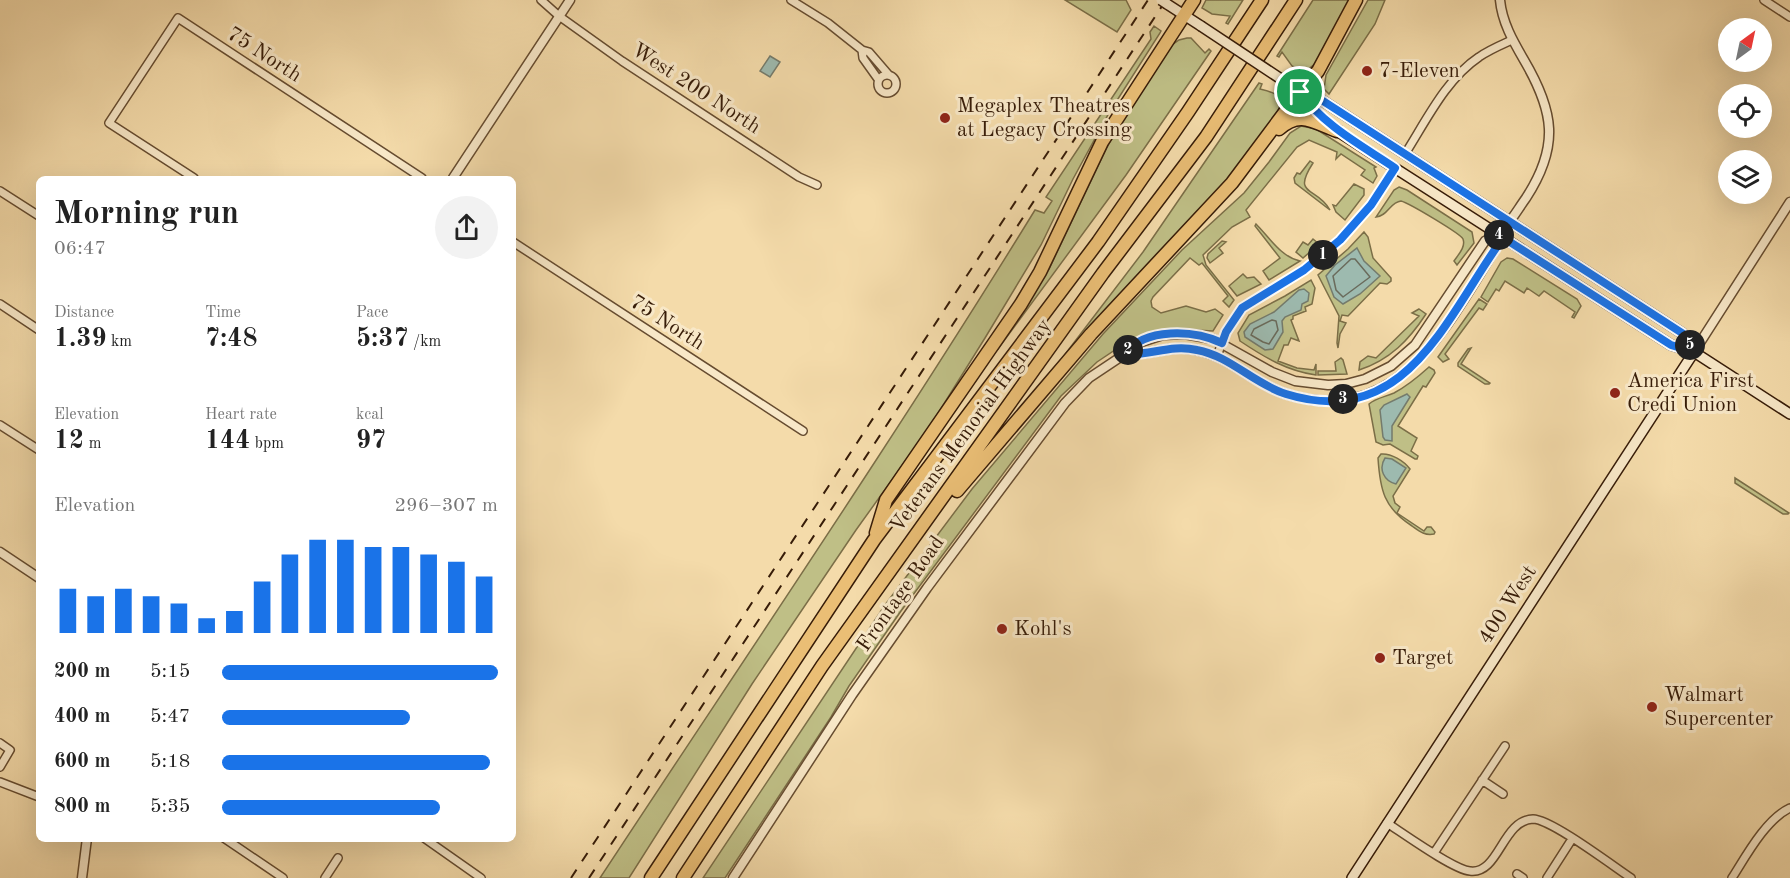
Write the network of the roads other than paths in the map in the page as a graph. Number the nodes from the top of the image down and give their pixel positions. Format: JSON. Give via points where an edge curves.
{"nodes":[{"id":1,"x":541,"y":0,"type":"edge"},
{"id":2,"x":570,"y":0,"type":"edge"},
{"id":3,"x":791,"y":0,"type":"edge"},
{"id":4,"x":1194,"y":0,"type":"edge"},
{"id":5,"x":1262,"y":0,"type":"edge"},
{"id":6,"x":1296,"y":0,"type":"edge"},
{"id":7,"x":1356,"y":0,"type":"edge"},
{"id":8,"x":1500,"y":0,"type":"edge"},
{"id":9,"x":1764,"y":0,"type":"edge"},
{"id":10,"x":1164,"y":2,"type":"edge"},
{"id":11,"x":1184,"y":15,"type":"junction"},
{"id":12,"x":559,"y":16,"type":"junction"},
{"id":13,"x":1790,"y":17,"type":"edge"},
{"id":14,"x":1512,"y":40,"type":"junction"},
{"id":15,"x":862,"y":50,"type":"junction"},
{"id":16,"x":888,"y":74,"type":"junction"},
{"id":17,"x":878,"y":79,"type":"junction"},
{"id":18,"x":1300,"y":92,"type":"junction"},
{"id":19,"x":1338,"y":130,"type":"junction"},
{"id":20,"x":1405,"y":154,"type":"junction"},
{"id":21,"x":1395,"y":168,"type":"junction"},
{"id":22,"x":191,"y":176,"type":"edge"},
{"id":23,"x":419,"y":176,"type":"edge"},
{"id":24,"x":454,"y":176,"type":"edge"},
{"id":25,"x":817,"y":185,"type":"dead end"},
{"id":26,"x":0,"y":191,"type":"edge"},
{"id":27,"x":1790,"y":202,"type":"edge"},
{"id":28,"x":1209,"y":208,"type":"junction"},
{"id":29,"x":36,"y":214,"type":"edge"},
{"id":30,"x":1510,"y":221,"type":"junction"},
{"id":31,"x":1499,"y":235,"type":"junction"},
{"id":32,"x":516,"y":244,"type":"edge"},
{"id":33,"x":0,"y":304,"type":"edge"},
{"id":34,"x":36,"y":328,"type":"edge"},
{"id":35,"x":1222,"y":343,"type":"junction"},
{"id":36,"x":1694,"y":352,"type":"junction"},
{"id":37,"x":1125,"y":354,"type":"junction"},
{"id":38,"x":1217,"y":356,"type":"junction"},
{"id":39,"x":1790,"y":414,"type":"edge"},
{"id":40,"x":0,"y":425,"type":"edge"},
{"id":41,"x":803,"y":431,"type":"dead end"},
{"id":42,"x":36,"y":448,"type":"edge"},
{"id":43,"x":874,"y":540,"type":"junction"},
{"id":44,"x":910,"y":543,"type":"junction"},
{"id":45,"x":0,"y":552,"type":"edge"},
{"id":46,"x":36,"y":576,"type":"edge"},
{"id":47,"x":0,"y":743,"type":"edge"},
{"id":48,"x":1505,"y":746,"type":"dead end"},
{"id":49,"x":0,"y":767,"type":"edge"},
{"id":50,"x":1482,"y":780,"type":"junction"},
{"id":51,"x":0,"y":782,"type":"edge"},
{"id":52,"x":1503,"y":794,"type":"dead end"},
{"id":53,"x":36,"y":796,"type":"edge"},
{"id":54,"x":1790,"y":808,"type":"edge"},
{"id":55,"x":1387,"y":823,"type":"junction"},
{"id":56,"x":1572,"y":839,"type":"junction"},
{"id":57,"x":86,"y":842,"type":"edge"},
{"id":58,"x":230,"y":842,"type":"edge"},
{"id":59,"x":430,"y":842,"type":"edge"},
{"id":60,"x":1434,"y":853,"type":"junction"},
{"id":61,"x":338,"y":858,"type":"dead end"},
{"id":62,"x":82,"y":878,"type":"edge"},
{"id":63,"x":283,"y":878,"type":"edge"},
{"id":64,"x":326,"y":878,"type":"edge"},
{"id":65,"x":481,"y":878,"type":"edge"},
{"id":66,"x":651,"y":878,"type":"edge"},
{"id":67,"x":683,"y":878,"type":"edge"},
{"id":68,"x":733,"y":878,"type":"edge"},
{"id":69,"x":1352,"y":878,"type":"edge"},
{"id":70,"x":1547,"y":878,"type":"edge"},
{"id":71,"x":1631,"y":878,"type":"edge"},
{"id":72,"x":1732,"y":878,"type":"edge"}],
"edges":[{"from":1,"to":12,"type":"street","name":"West 200 North"},
{"from":2,"to":12,"type":"street"},
{"from":3,"to":15,"type":"street"},
{"from":4,"to":11,"type":"highway"},
{"from":5,"to":43,"type":"highway","name":"Veterans Memorial Highway","via":[[1104,232]]},
{"from":6,"to":44,"type":"highway","name":"Veterans Memorial Highway","via":[[1206,137],[1103,273]]},
{"from":7,"to":18,"type":"highway","via":[[1318,71]]},
{"from":8,"to":14,"type":"street"},
{"from":9,"to":13,"type":"street"},
{"from":10,"to":11,"type":"main road"},
{"from":11,"to":18,"type":"main road","bridge":true},
{"from":11,"to":43,"type":"highway","via":[[1102,142],[1022,304],[886,500]]},
{"from":12,"to":24,"type":"street"},
{"from":12,"to":25,"type":"street","name":"West 200 North","via":[[640,73]]},
{"from":14,"to":20,"type":"street","via":[[1479,57],[1462,72]]},
{"from":14,"to":30,"type":"street","via":[[1541,93],[1550,128],[1548,150],[1538,178]]},
{"from":15,"to":16,"type":"street","via":[[869,51]]},
{"from":15,"to":17,"type":"street"},
{"from":16,"to":17,"type":"street"},
{"from":16,"to":17,"type":"street","via":[[896,82],[890,93],[880,91]]},
{"from":18,"to":19,"type":"main road"},
{"from":18,"to":20,"type":"main road","via":[[1320,99]]},
{"from":18,"to":28,"type":"highway"},
{"from":19,"to":21,"type":"main road"},
{"from":19,"to":28,"type":"highway","via":[[1306,119],[1289,120],[1229,196]]},
{"from":20,"to":30,"type":"main road"},
{"from":21,"to":31,"type":"main road"},
{"from":21,"to":35,"type":"street","via":[[1371,205],[1340,240],[1304,270],[1242,308]]},
{"from":22,"to":23,"type":"street","name":"75 North","via":[[109,123],[178,18]]},
{"from":26,"to":29,"type":"street"},
{"from":27,"to":36,"type":"street"},
{"from":28,"to":44,"type":"highway","via":[[1091,334]]},
{"from":30,"to":31,"type":"street"},
{"from":30,"to":36,"type":"main road","via":[[1682,333]]},
{"from":31,"to":35,"type":"street","name":"Frontage Road","via":[[1485,241],[1415,345],[1391,366],[1365,379],[1328,385],[1295,381]]},
{"from":31,"to":36,"type":"main road","via":[[1671,345]]},
{"from":31,"to":38,"type":"street","name":"Frontage Road","via":[[1496,248],[1426,353],[1405,374],[1378,390],[1340,400],[1303,398],[1266,386]]},
{"from":32,"to":41,"type":"street","name":"75 North"},
{"from":33,"to":34,"type":"street"},
{"from":35,"to":37,"type":"street","name":"Frontage Road","via":[[1204,336],[1174,334],[1132,345]]},
{"from":35,"to":38,"type":"street"},
{"from":36,"to":39,"type":"main road"},
{"from":36,"to":55,"type":"main road","name":"400 West"},
{"from":37,"to":38,"type":"street","name":"Frontage Road","via":[[1176,348]]},
{"from":37,"to":68,"type":"street","name":"Frontage Road","via":[[1089,378],[1072,395],[1006,480],[869,671]]},
{"from":40,"to":42,"type":"street"},
{"from":43,"to":66,"type":"highway","name":"Veterans Memorial Highway"},
{"from":44,"to":67,"type":"highway","name":"Veterans Memorial Highway","via":[[822,666]]},
{"from":45,"to":46,"type":"street"},
{"from":47,"to":49,"type":"street","via":[[10,750]]},
{"from":48,"to":50,"type":"street"},
{"from":50,"to":52,"type":"street"},
{"from":50,"to":60,"type":"street"},
{"from":51,"to":53,"type":"street"},
{"from":54,"to":72,"type":"street","via":[[1755,842]]},
{"from":55,"to":60,"type":"street"},
{"from":55,"to":69,"type":"main road","name":"400 West"},
{"from":56,"to":60,"type":"street","via":[[1533,819],[1516,825],[1486,868],[1478,872],[1468,871]]},
{"from":56,"to":70,"type":"street"},
{"from":56,"to":71,"type":"street"},
{"from":57,"to":62,"type":"street"},
{"from":58,"to":63,"type":"street"},
{"from":59,"to":65,"type":"street"},
{"from":61,"to":64,"type":"street"}]}
